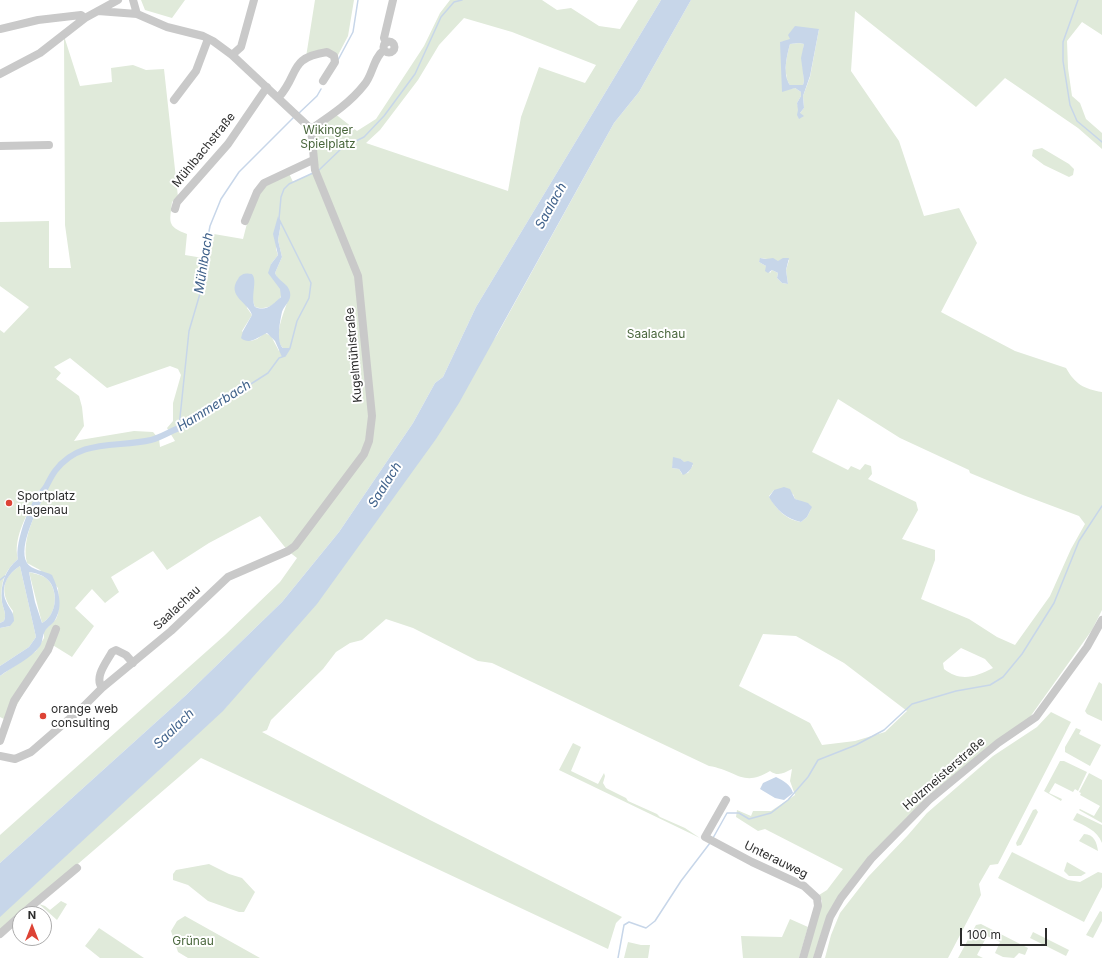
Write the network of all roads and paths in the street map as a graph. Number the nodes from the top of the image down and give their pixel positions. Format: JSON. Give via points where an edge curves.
{"nodes":[{"id":1,"x":118,"y":0,"type":"edge"},
{"id":2,"x":133,"y":0,"type":"edge"},
{"id":3,"x":254,"y":0,"type":"edge"},
{"id":4,"x":393,"y":0,"type":"edge"},
{"id":5,"x":98,"y":11,"type":"junction"},
{"id":6,"x":136,"y":14,"type":"junction"},
{"id":7,"x":85,"y":18,"type":"junction"},
{"id":8,"x":0,"y":29,"type":"edge"},
{"id":9,"x":208,"y":39,"type":"junction"},
{"id":10,"x":232,"y":55,"type":"junction"},
{"id":11,"x":0,"y":74,"type":"edge"},
{"id":12,"x":323,"y":81,"type":"dead end"},
{"id":13,"x":267,"y":87,"type":"junction"},
{"id":14,"x":279,"y":97,"type":"junction"},
{"id":15,"x":174,"y":100,"type":"dead end"},
{"id":16,"x":311,"y":129,"type":"junction"},
{"id":17,"x":49,"y":145,"type":"dead end"},
{"id":18,"x":0,"y":146,"type":"edge"},
{"id":19,"x":313,"y":160,"type":"junction"},
{"id":20,"x":175,"y":209,"type":"dead end"},
{"id":21,"x":245,"y":221,"type":"dead end"},
{"id":22,"x":237,"y":571,"type":"joint"},
{"id":23,"x":1102,"y":620,"type":"edge"},
{"id":24,"x":56,"y":629,"type":"dead end"},
{"id":25,"x":133,"y":663,"type":"junction"},
{"id":26,"x":102,"y":688,"type":"junction"},
{"id":27,"x":0,"y":741,"type":"edge"},
{"id":28,"x":0,"y":756,"type":"edge"},
{"id":29,"x":726,"y":800,"type":"dead end"},
{"id":30,"x":77,"y":868,"type":"dead end"},
{"id":31,"x":32,"y":906,"type":"edge"},
{"id":32,"x":12,"y":923,"type":"edge"},
{"id":33,"x":0,"y":934,"type":"edge"},
{"id":34,"x":803,"y":958,"type":"edge"},
{"id":35,"x":817,"y":958,"type":"edge"}],
"edges":[{"from":1,"to":5,"type":"street"},
{"from":2,"to":6,"type":"street"},
{"from":3,"to":10,"type":"street","via":[[241,47]]},
{"from":4,"to":16,"type":"street","via":[[384,38],[385,47],[364,86],[345,104]]},
{"from":5,"to":6,"type":"street"},
{"from":5,"to":7,"type":"street"},
{"from":6,"to":9,"type":"street","via":[[167,27]]},
{"from":7,"to":8,"type":"street","via":[[81,15],[48,18]]},
{"from":7,"to":11,"type":"street","via":[[40,53]]},
{"from":9,"to":10,"type":"street"},
{"from":9,"to":15,"type":"street","via":[[196,71]]},
{"from":10,"to":13,"type":"street"},
{"from":12,"to":14,"type":"street","via":[[335,62],[334,56],[327,52],[302,60],[289,85]]},
{"from":13,"to":14,"type":"street"},
{"from":13,"to":20,"type":"street","name":"Mühlbachstraße","via":[[228,144],[177,202]]},
{"from":14,"to":16,"type":"street"},
{"from":16,"to":19,"type":"street","name":"Kugelmühlstraße"},
{"from":17,"to":18,"type":"street"},
{"from":19,"to":21,"type":"street","via":[[264,183],[257,192]]},
{"from":19,"to":22,"type":"street","name":"Kugelmühlstraße","via":[[358,276],[372,416],[369,441],[364,454],[295,546]]},
{"from":22,"to":25,"type":"street","name":"Saalachau","via":[[219,584],[171,631]]},
{"from":23,"to":35,"type":"street","name":"Holzmeisterstraße","via":[[1087,647],[1036,717],[998,743],[929,800],[872,859],[841,898],[830,917]]},
{"from":24,"to":27,"type":"street","via":[[48,650],[14,701]]},
{"from":25,"to":26,"type":"street","name":"Saalachau"},
{"from":25,"to":26,"type":"street","via":[[122,652],[112,652],[99,677]]},
{"from":26,"to":28,"type":"street","name":"Saalachau","via":[[84,707],[31,752],[15,758]]},
{"from":29,"to":34,"type":"street","name":"Unterauweg","via":[[705,837],[804,886],[815,894],[818,906]]},
{"from":30,"to":31,"type":"street"},
{"from":32,"to":33,"type":"street"}]}
